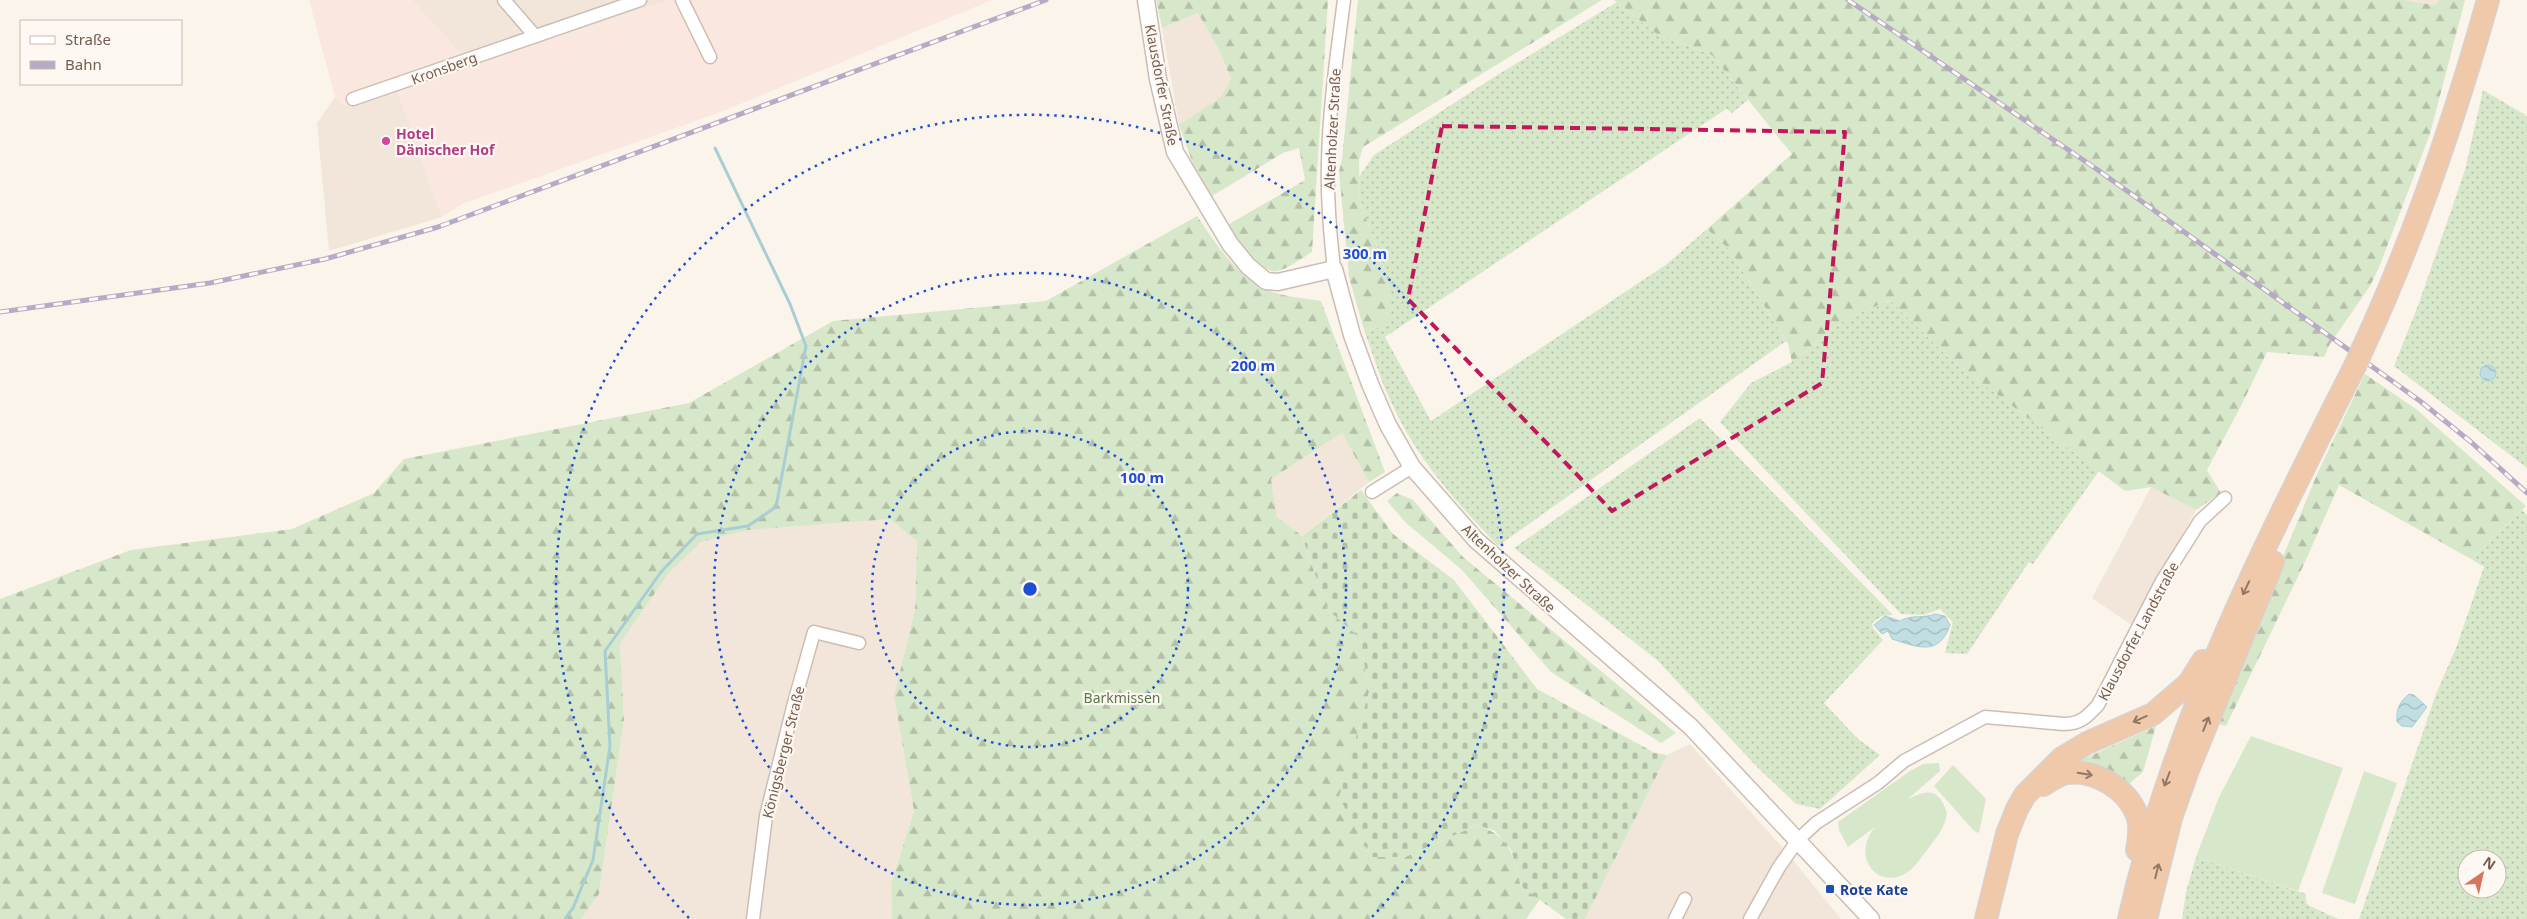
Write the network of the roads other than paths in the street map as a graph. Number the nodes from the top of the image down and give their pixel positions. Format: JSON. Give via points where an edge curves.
{"nodes":[{"id":1,"x":504,"y":0,"type":"edge"},
{"id":2,"x":640,"y":0,"type":"edge"},
{"id":3,"x":682,"y":0,"type":"edge"},
{"id":4,"x":1146,"y":0,"type":"edge"},
{"id":5,"x":1344,"y":0,"type":"edge"},
{"id":6,"x":2488,"y":0,"type":"edge"},
{"id":7,"x":535,"y":36,"type":"junction"},
{"id":8,"x":710,"y":57,"type":"dead end"},
{"id":9,"x":353,"y":99,"type":"dead end"},
{"id":10,"x":1334,"y":269,"type":"junction"},
{"id":11,"x":2359,"y":357,"type":"junction"},
{"id":12,"x":1412,"y":467,"type":"junction"},
{"id":13,"x":1372,"y":492,"type":"dead end"},
{"id":14,"x":2226,"y":498,"type":"dead end"},
{"id":15,"x":2231,"y":620,"type":"junction"},
{"id":16,"x":859,"y":643,"type":"dead end"},
{"id":17,"x":2025,"y":795,"type":"junction"},
{"id":18,"x":1798,"y":840,"type":"junction"},
{"id":19,"x":1999,"y":868,"type":"junction"},
{"id":20,"x":1685,"y":899,"type":"dead end"},
{"id":21,"x":753,"y":919,"type":"edge"},
{"id":22,"x":1675,"y":919,"type":"edge"},
{"id":23,"x":1750,"y":919,"type":"edge"},
{"id":24,"x":1871,"y":919,"type":"edge"},
{"id":25,"x":1986,"y":919,"type":"edge"},
{"id":26,"x":1997,"y":919,"type":"edge"},
{"id":27,"x":2125,"y":919,"type":"edge"},
{"id":28,"x":2129,"y":919,"type":"edge"},
{"id":29,"x":2146,"y":919,"type":"edge"}],
"edges":[{"from":1,"to":7,"type":"street"},
{"from":2,"to":7,"type":"street","name":"Kronsberg"},
{"from":3,"to":8,"type":"street"},
{"from":4,"to":10,"type":"street","name":"Klausdorfer Straße","via":[[1158,79],[1175,152],[1230,244],[1266,281],[1278,282]]},
{"from":5,"to":10,"type":"street","name":"Altenholzer Straße","via":[[1332,93],[1328,163]]},
{"from":6,"to":11,"type":"highway","via":[[2408,242]]},
{"from":7,"to":9,"type":"street","name":"Kronsberg"},
{"from":10,"to":12,"type":"street","name":"Altenholzer Straße","via":[[1352,335],[1370,384]]},
{"from":11,"to":15,"type":"highway","one_way":true},
{"from":29,"to":11,"type":"highway","one_way":true,"via":[[2169,827],[2188,770]]},
{"from":12,"to":13,"type":"street"},
{"from":12,"to":18,"type":"street","name":"Altenholzer Straße","via":[[1476,540],[1691,728]]},
{"from":14,"to":18,"type":"street","name":"Klausdorfer Landstraße","via":[[2200,521],[2162,582],[2098,705],[2086,718],[2076,724],[2064,724],[1986,716],[1904,760],[1878,783],[1816,823]]},
{"from":15,"to":17,"type":"highway","one_way":true,"via":[[2189,683],[2153,714],[2087,743],[2062,758]]},
{"from":15,"to":28,"type":"highway","one_way":true,"via":[[2164,787],[2141,862]]},
{"from":16,"to":21,"type":"street","name":"Königsberger Straße","via":[[814,632],[766,816]]},
{"from":17,"to":19,"type":"highway","via":[[2007,834]]},
{"from":17,"to":27,"type":"highway","one_way":true,"via":[[2066,773],[2086,773],[2108,781],[2122,794],[2137,815],[2140,838]]},
{"from":18,"to":23,"type":"street"},
{"from":18,"to":24,"type":"street","name":"Altenholzer Straße"},
{"from":19,"to":25,"type":"highway"},
{"from":19,"to":26,"type":"highway"},
{"from":20,"to":22,"type":"street"}]}
